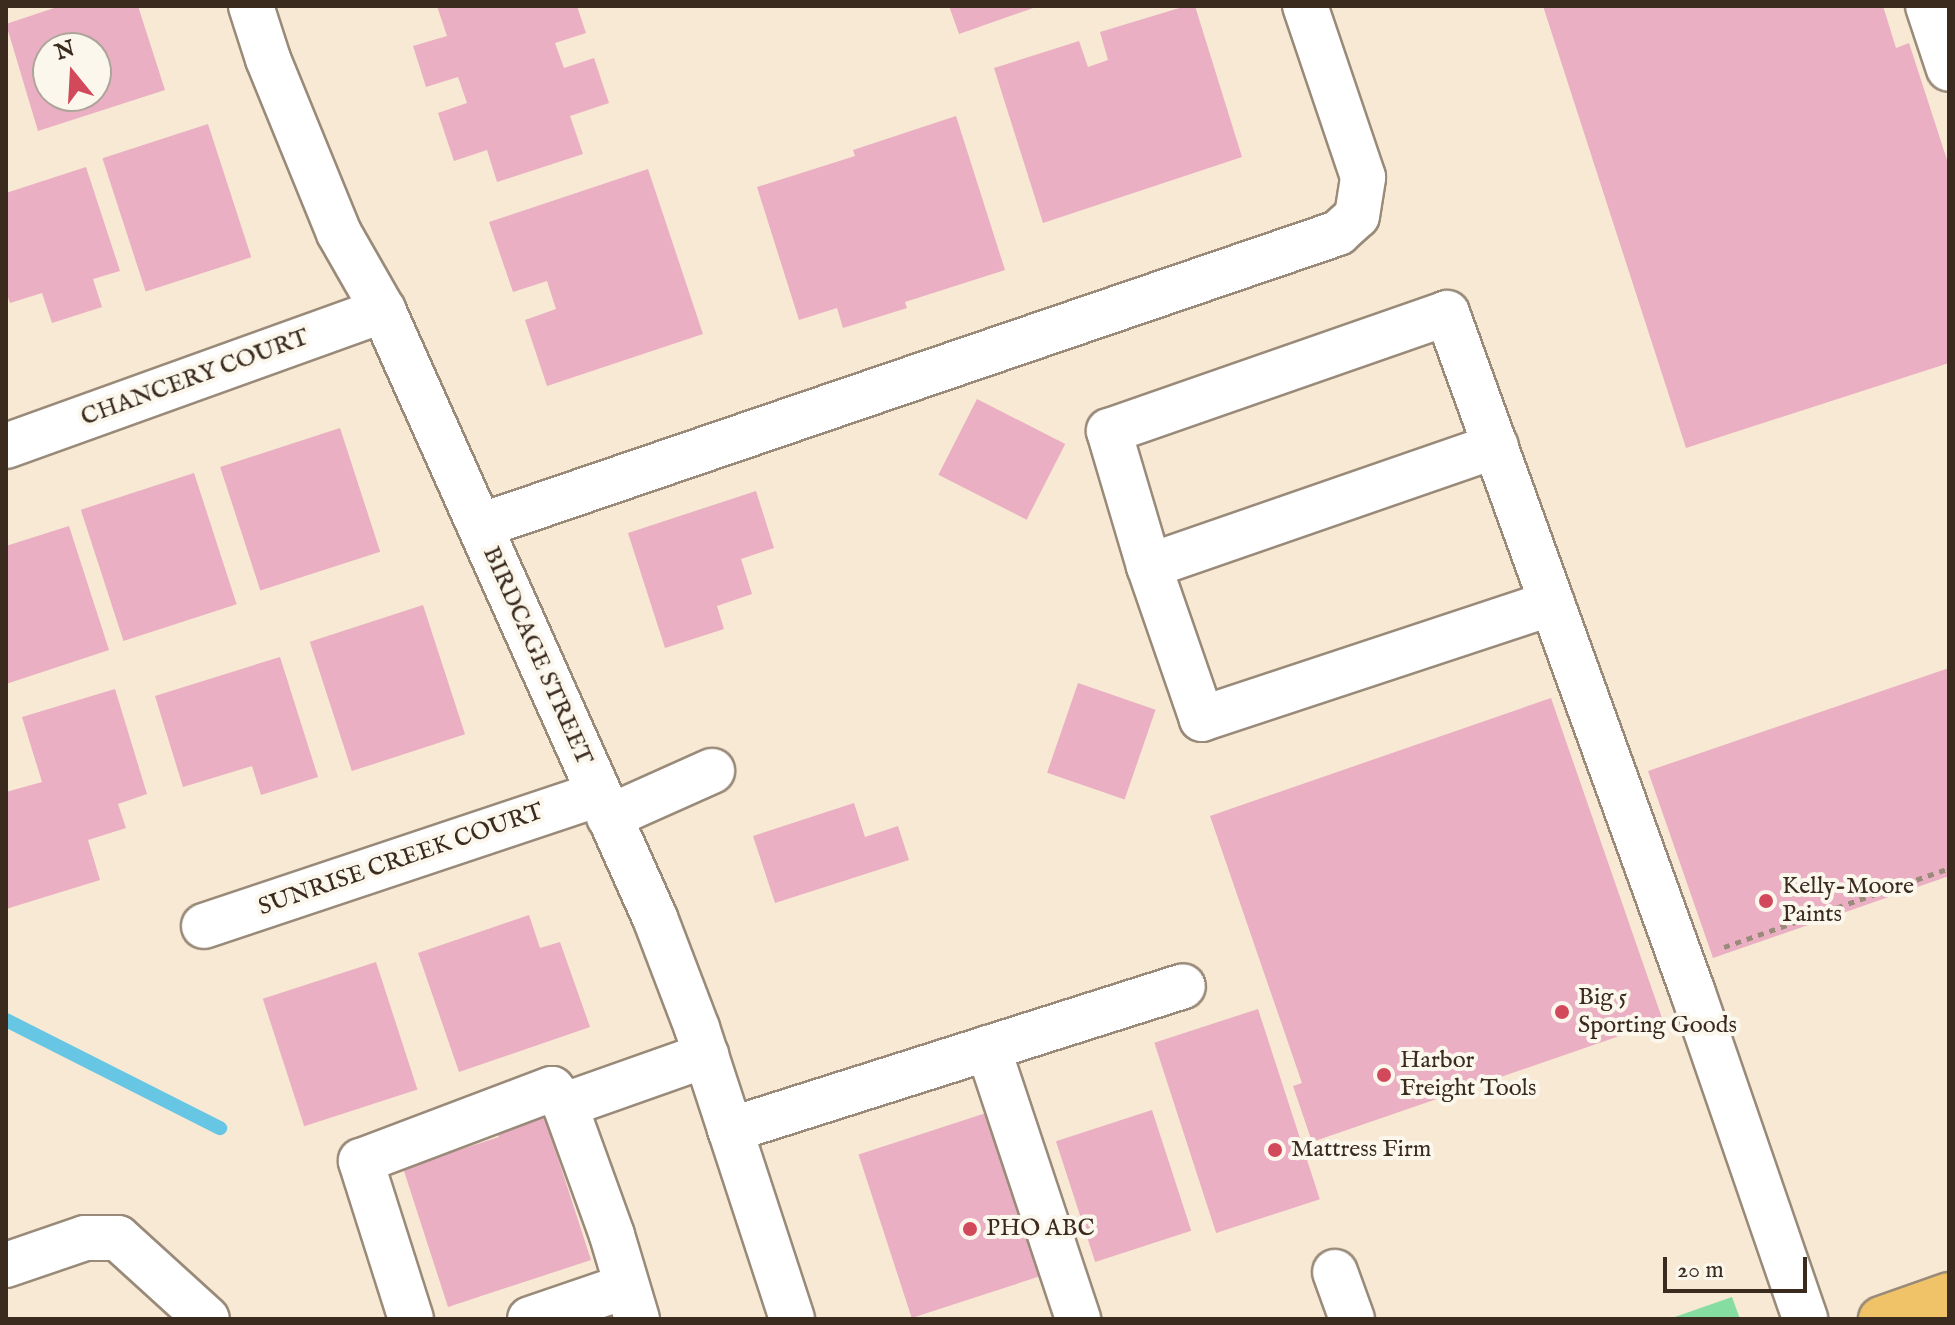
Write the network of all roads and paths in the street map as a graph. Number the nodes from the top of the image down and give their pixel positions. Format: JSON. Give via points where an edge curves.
{"nodes":[{"id":1,"x":251,"y":6,"type":"edge"},
{"id":2,"x":1305,"y":6,"type":"edge"},
{"id":3,"x":1928,"y":6,"type":"edge"},
{"id":4,"x":1949,"y":69,"type":"edge"},
{"id":5,"x":383,"y":310,"type":"junction"},
{"id":6,"x":6,"y":446,"type":"edge"},
{"id":7,"x":1496,"y":446,"type":"junction"},
{"id":8,"x":480,"y":526,"type":"junction"},
{"id":9,"x":1149,"y":566,"type":"junction"},
{"id":10,"x":1552,"y":603,"type":"junction"},
{"id":11,"x":712,"y":771,"type":"dead end"},
{"id":12,"x":603,"y":805,"type":"junction"},
{"id":13,"x":1949,"y":868,"type":"edge"},
{"id":14,"x":204,"y":926,"type":"dead end"},
{"id":15,"x":1719,"y":949,"type":"dead end"},
{"id":16,"x":1183,"y":986,"type":"dead end"},
{"id":17,"x":988,"y":1048,"type":"junction"},
{"id":18,"x":706,"y":1055,"type":"junction"},
{"id":19,"x":565,"y":1105,"type":"junction"},
{"id":20,"x":730,"y":1130,"type":"junction"},
{"id":21,"x":6,"y":1265,"type":"edge"},
{"id":22,"x":1335,"y":1272,"type":"dead end"},
{"id":23,"x":1949,"y":1295,"type":"edge"},
{"id":24,"x":632,"y":1302,"type":"edge"},
{"id":25,"x":207,"y":1319,"type":"edge"},
{"id":26,"x":411,"y":1319,"type":"edge"},
{"id":27,"x":530,"y":1319,"type":"edge"},
{"id":28,"x":792,"y":1319,"type":"edge"},
{"id":29,"x":1078,"y":1319,"type":"edge"},
{"id":30,"x":1352,"y":1319,"type":"edge"},
{"id":31,"x":1805,"y":1319,"type":"edge"},
{"id":32,"x":1881,"y":1319,"type":"edge"}],
"edges":[{"from":1,"to":5,"type":"street","name":"BIRDCAGE STREET","via":[[339,233]]},
{"from":2,"to":8,"type":"street","via":[[1363,177],[1357,216],[1338,233]]},
{"from":3,"to":4,"type":"street"},
{"from":5,"to":6,"type":"street","name":"CHANCERY COURT"},
{"from":5,"to":8,"type":"street","name":"BIRDCAGE STREET"},
{"from":7,"to":9,"type":"street"},
{"from":7,"to":9,"type":"street","via":[[1447,313],[1109,431]]},
{"from":7,"to":10,"type":"street"},
{"from":8,"to":12,"type":"street","name":"BIRDCAGE STREET"},
{"from":9,"to":10,"type":"street","via":[[1202,719]]},
{"from":10,"to":31,"type":"street"},
{"from":11,"to":12,"type":"street","name":"SUNRISE CREEK COURT"},
{"from":12,"to":14,"type":"street","name":"SUNRISE CREEK COURT"},
{"from":12,"to":18,"type":"street","name":"BIRDCAGE STREET","via":[[655,918]]},
{"from":13,"to":15,"type":"path"},
{"from":16,"to":17,"type":"street"},
{"from":17,"to":20,"type":"street"},
{"from":17,"to":29,"type":"street"},
{"from":18,"to":19,"type":"street"},
{"from":18,"to":20,"type":"street","name":"BIRDCAGE STREET"},
{"from":19,"to":24,"type":"street"},
{"from":19,"to":26,"type":"street","via":[[552,1089],[361,1161]]},
{"from":20,"to":28,"type":"street","name":"BIRDCAGE STREET"},
{"from":21,"to":25,"type":"street","via":[[85,1238],[118,1238]]},
{"from":22,"to":30,"type":"street"},
{"from":23,"to":32,"type":"main road"},
{"from":24,"to":27,"type":"street"}]}
